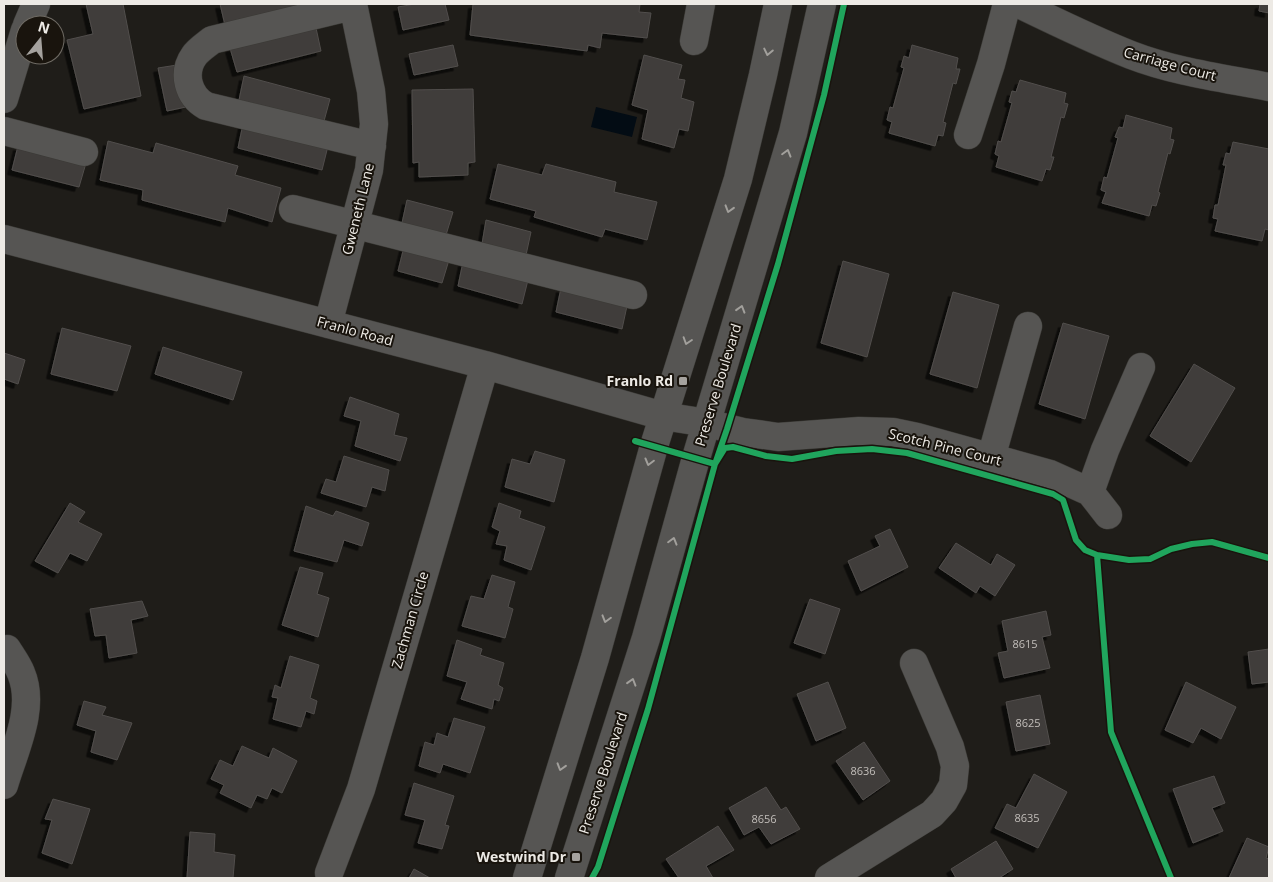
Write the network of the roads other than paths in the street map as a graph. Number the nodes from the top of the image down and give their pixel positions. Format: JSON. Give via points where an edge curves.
{"nodes":[{"id":1,"x":701,"y":4,"type":"edge"},
{"id":2,"x":778,"y":4,"type":"edge"},
{"id":3,"x":822,"y":4,"type":"edge"},
{"id":4,"x":1007,"y":4,"type":"edge"},
{"id":5,"x":1019,"y":4,"type":"edge"},
{"id":6,"x":353,"y":5,"type":"edge"},
{"id":7,"x":694,"y":41,"type":"dead end"},
{"id":8,"x":15,"y":63,"type":"edge"},
{"id":9,"x":1269,"y":87,"type":"edge"},
{"id":10,"x":4,"y":99,"type":"edge"},
{"id":11,"x":4,"y":131,"type":"edge"},
{"id":12,"x":968,"y":135,"type":"dead end"},
{"id":13,"x":372,"y":146,"type":"junction"},
{"id":14,"x":84,"y":152,"type":"dead end"},
{"id":15,"x":293,"y":208,"type":"dead end"},
{"id":16,"x":355,"y":224,"type":"junction"},
{"id":17,"x":4,"y":239,"type":"edge"},
{"id":18,"x":633,"y":295,"type":"dead end"},
{"id":19,"x":328,"y":324,"type":"junction"},
{"id":20,"x":1028,"y":326,"type":"dead end"},
{"id":21,"x":485,"y":365,"type":"junction"},
{"id":22,"x":1141,"y":366,"type":"dead end"},
{"id":23,"x":663,"y":416,"type":"junction"},
{"id":24,"x":706,"y":423,"type":"junction"},
{"id":25,"x":991,"y":458,"type":"junction"},
{"id":26,"x":1090,"y":492,"type":"junction"},
{"id":27,"x":1108,"y":515,"type":"dead end"},
{"id":28,"x":7,"y":649,"type":"dead end"},
{"id":29,"x":914,"y":663,"type":"dead end"},
{"id":30,"x":4,"y":786,"type":"edge"},
{"id":31,"x":329,"y":873,"type":"dead end"},
{"id":32,"x":527,"y":878,"type":"edge"},
{"id":33,"x":569,"y":878,"type":"edge"},
{"id":34,"x":829,"y":878,"type":"edge"}],
"edges":[{"from":1,"to":7,"type":"street"},
{"from":2,"to":23,"type":"street","one_way":true,"via":[[738,179]]},
{"from":24,"to":3,"type":"street","name":"Preserve Boulevard","one_way":true,"via":[[794,133]]},
{"from":4,"to":12,"type":"street"},
{"from":5,"to":9,"type":"street","name":"Carriage Court","via":[[1132,56]]},
{"from":6,"to":13,"type":"street","name":"Gweneth Lane","via":[[370,91],[374,124]]},
{"from":6,"to":13,"type":"street","via":[[212,40],[195,54],[187,78],[197,101],[206,106]]},
{"from":8,"to":10,"type":"street"},
{"from":11,"to":14,"type":"street"},
{"from":13,"to":16,"type":"street","name":"Gweneth Lane","via":[[370,170]]},
{"from":15,"to":16,"type":"street"},
{"from":16,"to":18,"type":"street"},
{"from":16,"to":19,"type":"street","name":"Gweneth Lane"},
{"from":17,"to":19,"type":"street","name":"Franlo Road"},
{"from":19,"to":21,"type":"street","name":"Franlo Road"},
{"from":20,"to":25,"type":"street"},
{"from":21,"to":23,"type":"street","name":"Franlo Road"},
{"from":21,"to":31,"type":"street","name":"Zachman Circle","via":[[361,789]]},
{"from":22,"to":26,"type":"street"},
{"from":23,"to":24,"type":"street","name":"Franlo Road"},
{"from":23,"to":32,"type":"street","one_way":true,"via":[[595,658]]},
{"from":24,"to":25,"type":"street","name":"Scotch Pine Court","via":[[778,437],[894,432]]},
{"from":33,"to":24,"type":"street","name":"Preserve Boulevard","one_way":true,"via":[[646,638]]},
{"from":25,"to":26,"type":"street","name":"Scotch Pine Court","via":[[1050,474]]},
{"from":26,"to":27,"type":"street","name":"Scotch Pine Court"},
{"from":28,"to":30,"type":"street","via":[[21,673],[26,699],[23,725]]},
{"from":29,"to":34,"type":"street","via":[[950,748],[955,766],[953,784],[932,814]]}]}
